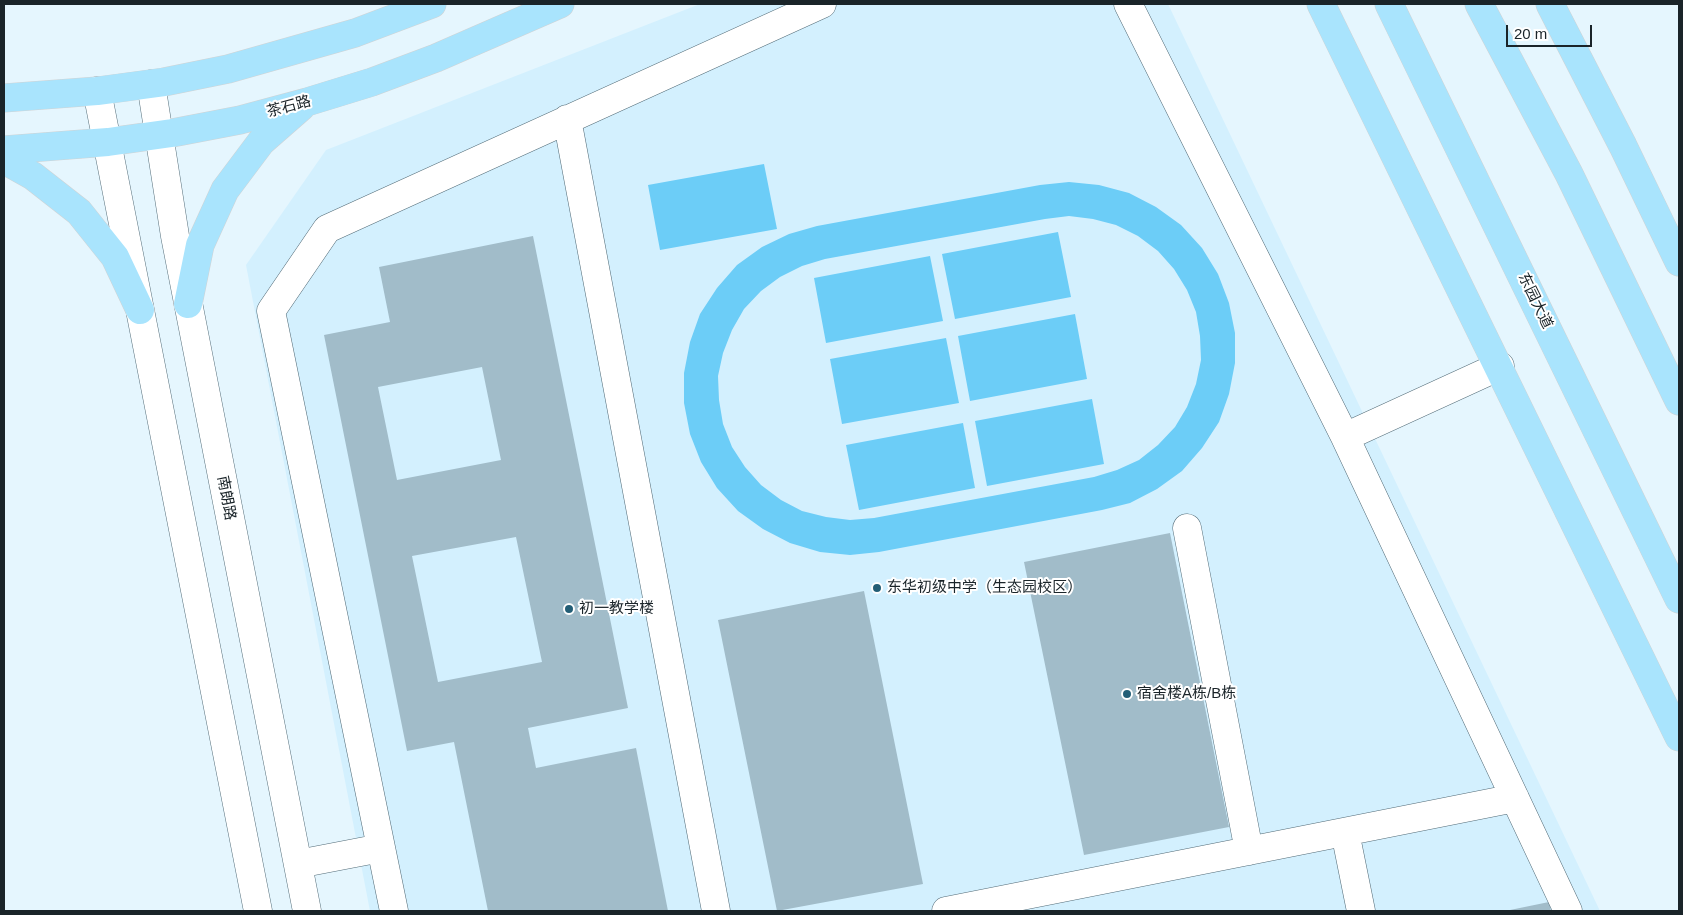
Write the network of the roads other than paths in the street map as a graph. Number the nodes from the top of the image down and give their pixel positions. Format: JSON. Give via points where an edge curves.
{"nodes":[{"id":1,"x":432,"y":4,"type":"edge"},
{"id":2,"x":560,"y":4,"type":"edge"},
{"id":3,"x":822,"y":4,"type":"edge"},
{"id":4,"x":1128,"y":4,"type":"edge"},
{"id":5,"x":1322,"y":4,"type":"edge"},
{"id":6,"x":1375,"y":4,"type":"edge"},
{"id":7,"x":1389,"y":4,"type":"edge"},
{"id":8,"x":1479,"y":4,"type":"edge"},
{"id":9,"x":1494,"y":4,"type":"edge"},
{"id":10,"x":1550,"y":4,"type":"edge"},
{"id":11,"x":1404,"y":35,"type":"junction"},
{"id":12,"x":1510,"y":61,"type":"junction"},
{"id":13,"x":151,"y":84,"type":"junction"},
{"id":14,"x":98,"y":91,"type":"junction"},
{"id":15,"x":4,"y":98,"type":"edge"},
{"id":16,"x":307,"y":102,"type":"junction"},
{"id":17,"x":568,"y":119,"type":"junction"},
{"id":18,"x":159,"y":135,"type":"junction"},
{"id":19,"x":108,"y":142,"type":"junction"},
{"id":20,"x":4,"y":150,"type":"edge"},
{"id":21,"x":4,"y":160,"type":"edge"},
{"id":22,"x":1679,"y":262,"type":"edge"},
{"id":23,"x":188,"y":304,"type":"junction"},
{"id":24,"x":140,"y":310,"type":"junction"},
{"id":25,"x":1500,"y":366,"type":"junction"},
{"id":26,"x":1679,"y":401,"type":"edge"},
{"id":27,"x":1344,"y":437,"type":"junction"},
{"id":28,"x":1187,"y":528,"type":"dead end"},
{"id":29,"x":1679,"y":599,"type":"edge"},
{"id":30,"x":1679,"y":737,"type":"edge"},
{"id":31,"x":1514,"y":798,"type":"junction"},
{"id":32,"x":1345,"y":832,"type":"junction"},
{"id":33,"x":381,"y":848,"type":"junction"},
{"id":34,"x":1249,"y":851,"type":"junction"},
{"id":35,"x":298,"y":864,"type":"junction"},
{"id":36,"x":258,"y":911,"type":"edge"},
{"id":37,"x":307,"y":911,"type":"edge"},
{"id":38,"x":394,"y":911,"type":"edge"},
{"id":39,"x":716,"y":911,"type":"edge"},
{"id":40,"x":946,"y":911,"type":"edge"},
{"id":41,"x":1361,"y":911,"type":"edge"},
{"id":42,"x":1568,"y":911,"type":"edge"}],
"edges":[{"from":1,"to":13,"type":"main road","via":[[292,53]]},
{"from":2,"to":16,"type":"main road","name":"茶石路","via":[[436,58]]},
{"from":3,"to":17,"type":"street"},
{"from":4,"to":27,"type":"street"},
{"from":5,"to":25,"type":"main road"},
{"from":6,"to":11,"type":"main road"},
{"from":7,"to":11,"type":"main road","name":"东园大道"},
{"from":8,"to":12,"type":"main road"},
{"from":9,"to":12,"type":"main road"},
{"from":10,"to":22,"type":"main road"},
{"from":11,"to":29,"type":"main road","name":"东园大道"},
{"from":12,"to":26,"type":"main road","via":[[1569,174]]},
{"from":13,"to":14,"type":"main road"},
{"from":13,"to":18,"type":"street","name":"南朗路"},
{"from":14,"to":15,"type":"main road"},
{"from":14,"to":19,"type":"street"},
{"from":16,"to":18,"type":"main road","name":"茶石路","via":[[240,120]]},
{"from":16,"to":23,"type":"main road","via":[[261,142],[225,190],[200,245]]},
{"from":17,"to":33,"type":"street","via":[[327,228],[271,311]]},
{"from":17,"to":39,"type":"street"},
{"from":18,"to":19,"type":"main road","name":"茶石路"},
{"from":18,"to":23,"type":"street","name":"南朗路"},
{"from":19,"to":20,"type":"main road","name":"茶石路"},
{"from":19,"to":24,"type":"street"},
{"from":21,"to":24,"type":"main road","via":[[41,181],[79,212],[115,257]]},
{"from":23,"to":35,"type":"street","name":"南朗路"},
{"from":24,"to":36,"type":"street"},
{"from":25,"to":27,"type":"street"},
{"from":25,"to":30,"type":"main road"},
{"from":27,"to":31,"type":"street"},
{"from":28,"to":34,"type":"street"},
{"from":31,"to":32,"type":"street"},
{"from":31,"to":42,"type":"street"},
{"from":32,"to":34,"type":"street"},
{"from":32,"to":41,"type":"street"},
{"from":33,"to":35,"type":"street"},
{"from":33,"to":38,"type":"street"},
{"from":34,"to":40,"type":"street"},
{"from":35,"to":37,"type":"street","name":"南朗路"}]}
